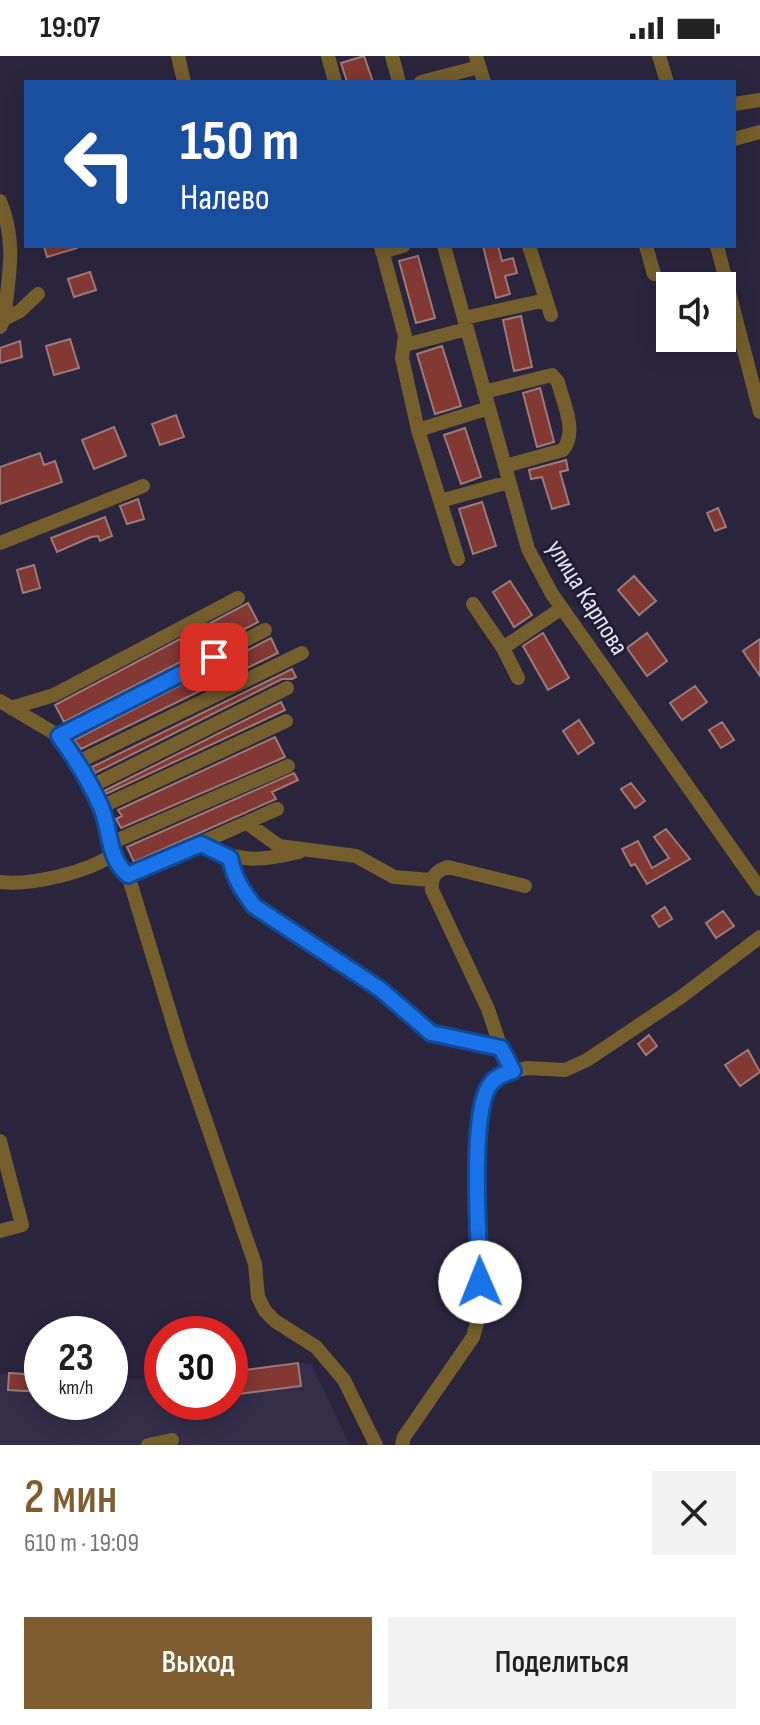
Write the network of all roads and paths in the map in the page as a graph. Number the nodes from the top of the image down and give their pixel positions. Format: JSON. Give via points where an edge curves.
{"nodes":[{"id":1,"x":178,"y":56,"type":"edge"},
{"id":2,"x":328,"y":56,"type":"edge"},
{"id":3,"x":392,"y":56,"type":"edge"},
{"id":4,"x":659,"y":56,"type":"edge"},
{"id":5,"x":478,"y":61,"type":"edge"},
{"id":6,"x":184,"y":80,"type":"edge"},
{"id":7,"x":334,"y":80,"type":"edge"},
{"id":8,"x":398,"y":80,"type":"edge"},
{"id":9,"x":426,"y":80,"type":"edge"},
{"id":10,"x":666,"y":80,"type":"edge"},
{"id":11,"x":760,"y":100,"type":"edge"},
{"id":12,"x":736,"y":104,"type":"edge"},
{"id":13,"x":760,"y":132,"type":"edge"},
{"id":14,"x":736,"y":138,"type":"edge"},
{"id":15,"x":0,"y":201,"type":"edge"},
{"id":16,"x":445,"y":248,"type":"edge"},
{"id":17,"x":530,"y":248,"type":"edge"},
{"id":18,"x":647,"y":248,"type":"edge"},
{"id":19,"x":718,"y":248,"type":"edge"},
{"id":20,"x":381,"y":249,"type":"edge"},
{"id":21,"x":654,"y":274,"type":"dead end"},
{"id":22,"x":38,"y":294,"type":"dead end"},
{"id":23,"x":546,"y":300,"type":"junction"},
{"id":24,"x":551,"y":315,"type":"dead end"},
{"id":25,"x":2,"y":323,"type":"edge"},
{"id":26,"x":465,"y":323,"type":"junction"},
{"id":27,"x":405,"y":345,"type":"junction"},
{"id":28,"x":484,"y":392,"type":"junction"},
{"id":29,"x":489,"y":408,"type":"junction"},
{"id":30,"x":760,"y":412,"type":"edge"},
{"id":31,"x":418,"y":430,"type":"junction"},
{"id":32,"x":505,"y":466,"type":"junction"},
{"id":33,"x":509,"y":482,"type":"junction"},
{"id":34,"x":143,"y":486,"type":"dead end"},
{"id":35,"x":440,"y":501,"type":"junction"},
{"id":36,"x":0,"y":543,"type":"edge"},
{"id":37,"x":458,"y":559,"type":"dead end"},
{"id":38,"x":238,"y":598,"type":"dead end"},
{"id":39,"x":473,"y":604,"type":"dead end"},
{"id":40,"x":562,"y":608,"type":"junction"},
{"id":41,"x":265,"y":630,"type":"dead end"},
{"id":42,"x":503,"y":648,"type":"junction"},
{"id":43,"x":302,"y":653,"type":"dead end"},
{"id":44,"x":518,"y":678,"type":"dead end"},
{"id":45,"x":287,"y":688,"type":"dead end"},
{"id":46,"x":5,"y":705,"type":"edge"},
{"id":47,"x":286,"y":721,"type":"dead end"},
{"id":48,"x":59,"y":736,"type":"junction"},
{"id":49,"x":78,"y":762,"type":"junction"},
{"id":50,"x":288,"y":766,"type":"dead end"},
{"id":51,"x":90,"y":787,"type":"junction"},
{"id":52,"x":101,"y":807,"type":"junction"},
{"id":53,"x":277,"y":809,"type":"dead end"},
{"id":54,"x":247,"y":823,"type":"junction"},
{"id":55,"x":201,"y":844,"type":"junction"},
{"id":56,"x":112,"y":848,"type":"junction"},
{"id":57,"x":307,"y":850,"type":"junction"},
{"id":58,"x":230,"y":858,"type":"junction"},
{"id":59,"x":128,"y":875,"type":"junction"},
{"id":60,"x":431,"y":880,"type":"junction"},
{"id":61,"x":0,"y":882,"type":"edge"},
{"id":62,"x":525,"y":886,"type":"dead end"},
{"id":63,"x":760,"y":889,"type":"edge"},
{"id":64,"x":760,"y":937,"type":"edge"},
{"id":65,"x":501,"y":1048,"type":"junction"},
{"id":66,"x":513,"y":1071,"type":"junction"},
{"id":67,"x":0,"y":1141,"type":"edge"},
{"id":68,"x":0,"y":1231,"type":"edge"},
{"id":69,"x":172,"y":1440,"type":"dead end"},
{"id":70,"x":148,"y":1445,"type":"edge"},
{"id":71,"x":376,"y":1445,"type":"edge"},
{"id":72,"x":402,"y":1445,"type":"edge"}],
"edges":[{"from":1,"to":6,"type":"street"},
{"from":2,"to":7,"type":"street"},
{"from":3,"to":8,"type":"street"},
{"from":4,"to":10,"type":"street"},
{"from":5,"to":9,"type":"street"},
{"from":11,"to":12,"type":"street"},
{"from":13,"to":14,"type":"street"},
{"from":15,"to":25,"type":"street","via":[[11,232]]},
{"from":16,"to":26,"type":"street","name":"улица Карпова"},
{"from":17,"to":23,"type":"street"},
{"from":18,"to":21,"type":"street"},
{"from":19,"to":30,"type":"street"},
{"from":20,"to":27,"type":"street"},
{"from":22,"to":25,"type":"street"},
{"from":23,"to":24,"type":"street"},
{"from":23,"to":26,"type":"street"},
{"from":26,"to":27,"type":"street"},
{"from":26,"to":28,"type":"street","name":"улица Карпова"},
{"from":27,"to":31,"type":"street","via":[[402,358]]},
{"from":28,"to":29,"type":"street","name":"улица Карпова"},
{"from":28,"to":32,"type":"street","via":[[552,375],[558,382],[572,434],[568,444],[563,450]]},
{"from":29,"to":31,"type":"street"},
{"from":29,"to":32,"type":"street","name":"улица Карпова"},
{"from":31,"to":35,"type":"street"},
{"from":32,"to":33,"type":"street","name":"улица Карпова"},
{"from":33,"to":35,"type":"street"},
{"from":33,"to":40,"type":"street","name":"улица Карпова","via":[[528,549]]},
{"from":34,"to":36,"type":"street"},
{"from":35,"to":37,"type":"street"},
{"from":38,"to":46,"type":"street","via":[[54,695]]},
{"from":39,"to":42,"type":"street"},
{"from":40,"to":42,"type":"street"},
{"from":40,"to":63,"type":"street","name":"улица Карпова"},
{"from":41,"to":48,"type":"street"},
{"from":42,"to":44,"type":"street"},
{"from":43,"to":49,"type":"street"},
{"from":45,"to":51,"type":"street"},
{"from":46,"to":48,"type":"street"},
{"from":47,"to":52,"type":"street"},
{"from":48,"to":49,"type":"street"},
{"from":49,"to":51,"type":"street"},
{"from":50,"to":56,"type":"street"},
{"from":51,"to":52,"type":"street"},
{"from":52,"to":56,"type":"street"},
{"from":53,"to":54,"type":"street"},
{"from":54,"to":55,"type":"street"},
{"from":54,"to":57,"type":"street","via":[[279,846]]},
{"from":55,"to":58,"type":"street"},
{"from":55,"to":59,"type":"street"},
{"from":56,"to":59,"type":"street","via":[[117,866]]},
{"from":56,"to":61,"type":"street","via":[[101,863],[34,881]]},
{"from":57,"to":58,"type":"street","via":[[274,858]]},
{"from":57,"to":60,"type":"street","via":[[356,856],[394,877]]},
{"from":58,"to":65,"type":"street","via":[[240,889],[254,906],[380,989],[431,1033]]},
{"from":59,"to":71,"type":"street","via":[[255,1264],[258,1297],[275,1321],[316,1347],[344,1380]]},
{"from":60,"to":62,"type":"street","via":[[448,867]]},
{"from":60,"to":65,"type":"street"},
{"from":64,"to":66,"type":"street","via":[[587,1060],[565,1070]]},
{"from":65,"to":66,"type":"street"},
{"from":66,"to":72,"type":"street","via":[[499,1075],[488,1087],[482,1107],[480,1312],[473,1337]]},
{"from":67,"to":68,"type":"street","via":[[22,1225]]},
{"from":69,"to":70,"type":"street"}]}
